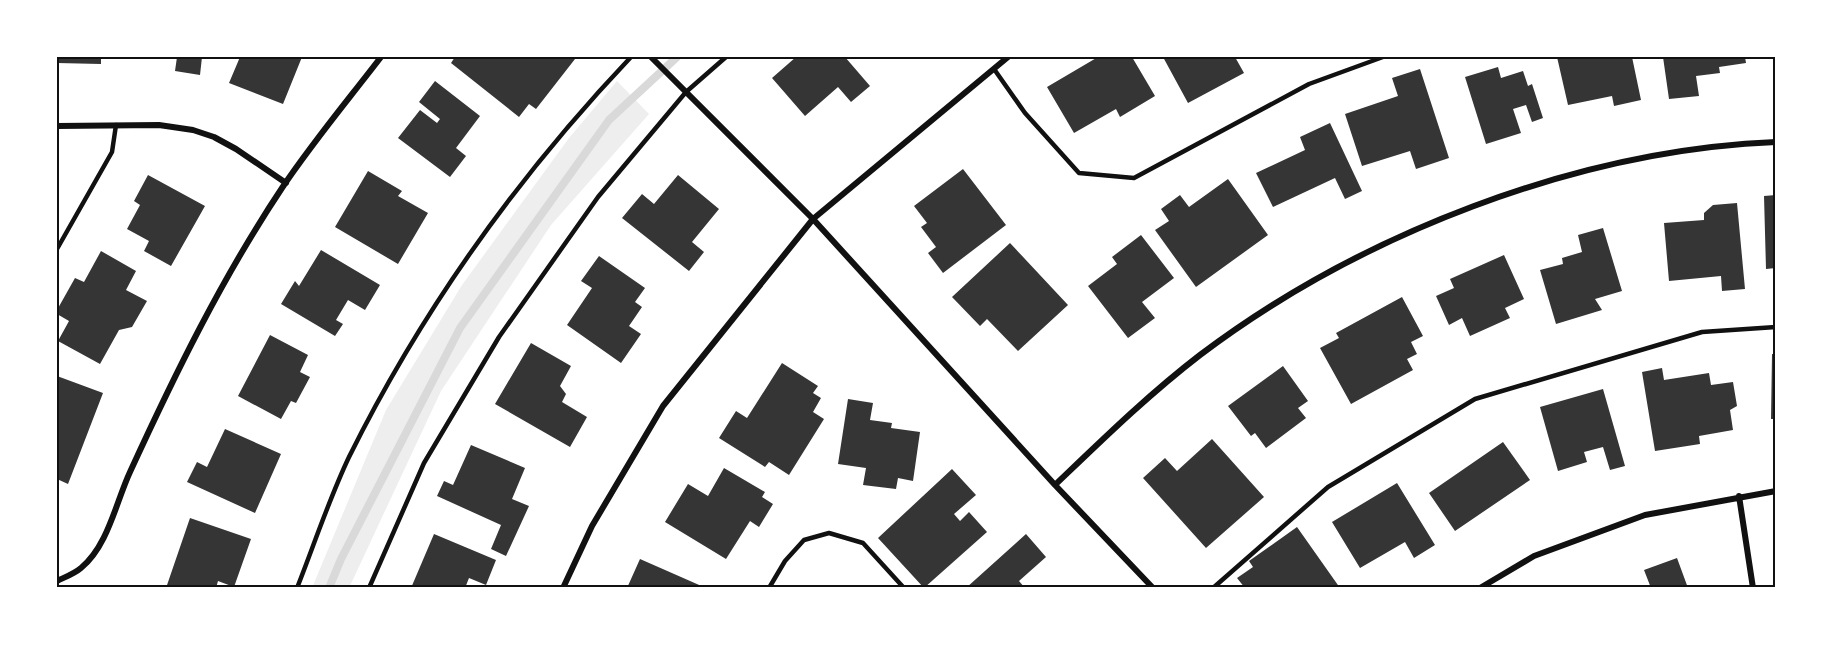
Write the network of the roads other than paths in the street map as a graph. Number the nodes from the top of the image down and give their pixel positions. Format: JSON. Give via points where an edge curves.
{"nodes":[{"id":1,"x":381,"y":57,"type":"edge"},
{"id":2,"x":631,"y":57,"type":"edge"},
{"id":3,"x":651,"y":57,"type":"edge"},
{"id":4,"x":726,"y":57,"type":"edge"},
{"id":5,"x":1008,"y":57,"type":"edge"},
{"id":6,"x":1383,"y":57,"type":"edge"},
{"id":7,"x":993,"y":69,"type":"junction"},
{"id":8,"x":686,"y":92,"type":"junction"},
{"id":9,"x":116,"y":125,"type":"junction"},
{"id":10,"x":57,"y":126,"type":"edge"},
{"id":11,"x":1776,"y":142,"type":"edge"},
{"id":12,"x":286,"y":183,"type":"junction"},
{"id":13,"x":813,"y":219,"type":"junction"},
{"id":14,"x":57,"y":249,"type":"edge"},
{"id":15,"x":1776,"y":327,"type":"edge"},
{"id":16,"x":1054,"y":485,"type":"junction"},
{"id":17,"x":1776,"y":491,"type":"edge"},
{"id":18,"x":1739,"y":496,"type":"junction"},
{"id":19,"x":57,"y":581,"type":"edge"},
{"id":20,"x":297,"y":588,"type":"edge"},
{"id":21,"x":369,"y":588,"type":"edge"},
{"id":22,"x":563,"y":588,"type":"edge"},
{"id":23,"x":769,"y":588,"type":"edge"},
{"id":24,"x":904,"y":588,"type":"edge"},
{"id":25,"x":1153,"y":588,"type":"edge"},
{"id":26,"x":1213,"y":588,"type":"edge"},
{"id":27,"x":1480,"y":588,"type":"edge"},
{"id":28,"x":1753,"y":588,"type":"edge"}],
"edges":[{"from":1,"to":12,"type":"street"},
{"from":2,"to":20,"type":"lane","via":[[572,119],[514,191],[388,383],[348,459]]},
{"from":3,"to":8,"type":"street"},
{"from":4,"to":8,"type":"lane"},
{"from":5,"to":7,"type":"street"},
{"from":6,"to":7,"type":"lane","via":[[1309,84],[1134,178],[1079,173],[1025,113]]},
{"from":7,"to":13,"type":"street"},
{"from":8,"to":13,"type":"street"},
{"from":8,"to":21,"type":"lane","via":[[598,197],[499,337],[424,463]]},
{"from":9,"to":10,"type":"street"},
{"from":9,"to":12,"type":"street","via":[[159,125],[214,137]]},
{"from":9,"to":14,"type":"lane","via":[[112,152]]},
{"from":11,"to":16,"type":"street","via":[[1673,154],[1547,183],[1443,216],[1369,251],[1320,277],[1202,354],[1145,399]]},
{"from":12,"to":19,"type":"street","via":[[192,339],[100,544],[81,568]]},
{"from":13,"to":16,"type":"street"},
{"from":13,"to":22,"type":"street","via":[[663,406],[592,526]]},
{"from":15,"to":26,"type":"lane","via":[[1702,332],[1475,399],[1328,487]]},
{"from":16,"to":25,"type":"street"},
{"from":17,"to":18,"type":"street"},
{"from":18,"to":27,"type":"street","via":[[1646,515],[1534,556]]},
{"from":18,"to":28,"type":"street"},
{"from":23,"to":24,"type":"lane","via":[[804,540],[829,534],[863,543]]}]}
